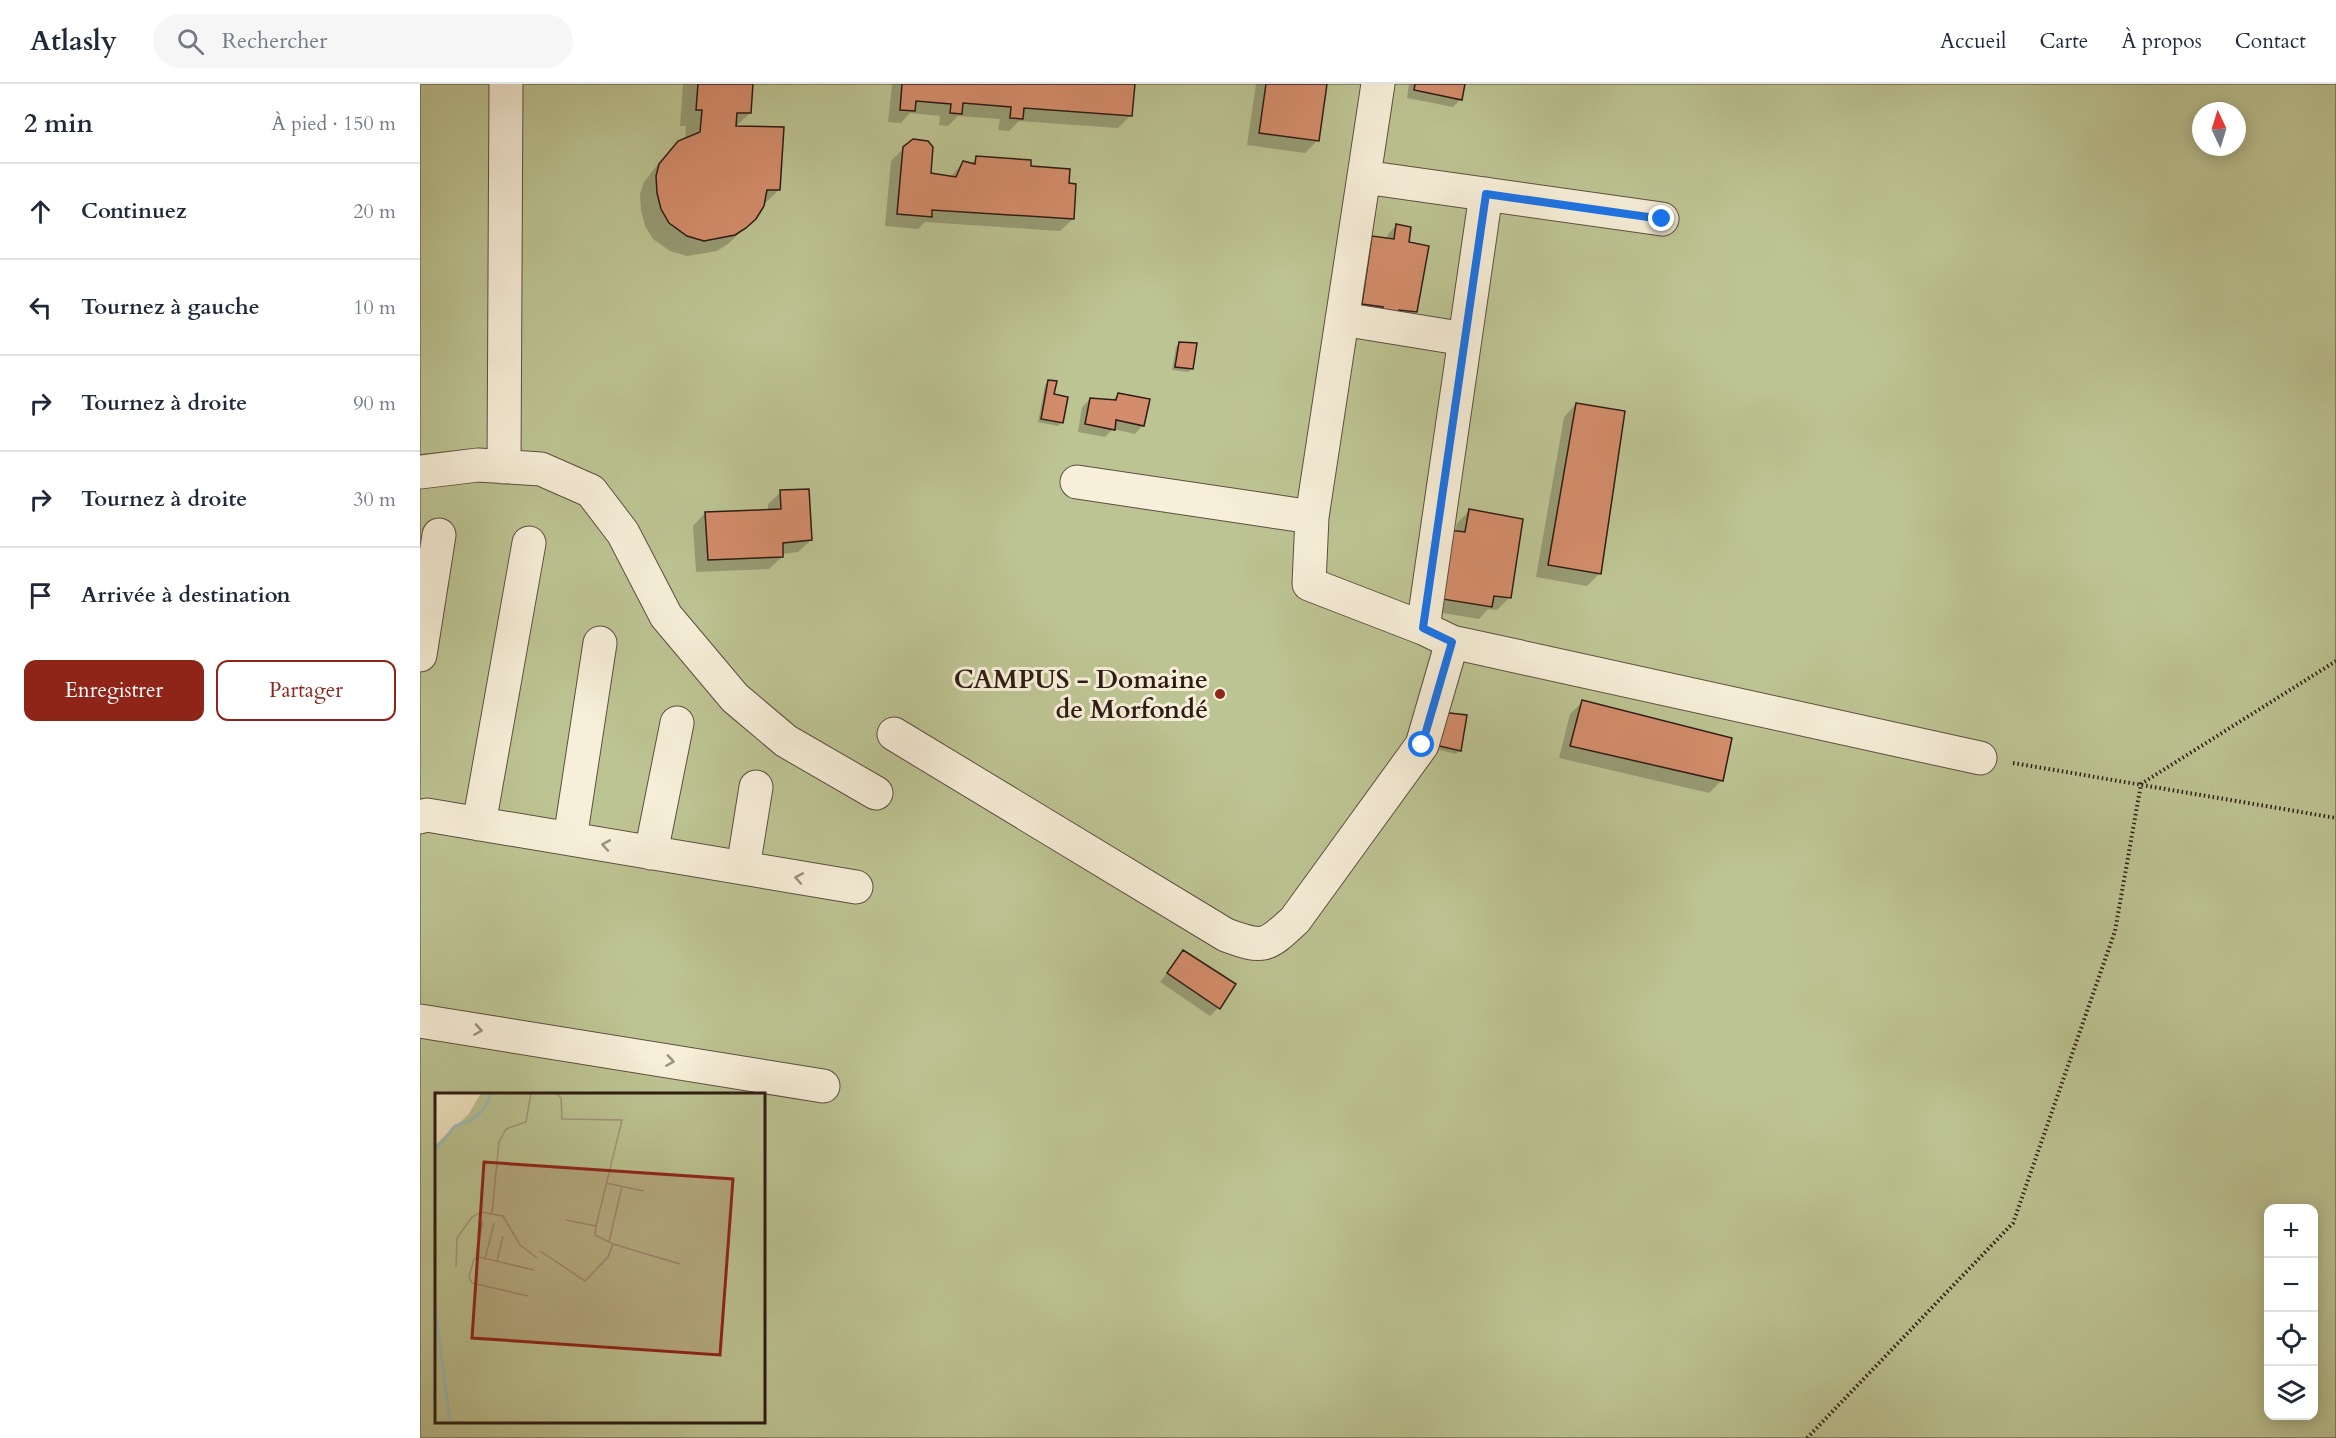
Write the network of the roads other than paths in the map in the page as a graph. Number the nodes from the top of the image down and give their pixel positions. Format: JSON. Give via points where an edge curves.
{"nodes":[{"id":1,"x":506,"y":84,"type":"edge"},
{"id":2,"x":1378,"y":84,"type":"edge"},
{"id":3,"x":1364,"y":177,"type":"junction"},
{"id":4,"x":1486,"y":194,"type":"junction"},
{"id":5,"x":1662,"y":219,"type":"dead end"},
{"id":6,"x":1342,"y":319,"type":"junction"},
{"id":7,"x":1465,"y":339,"type":"junction"},
{"id":8,"x":504,"y":467,"type":"junction"},
{"id":9,"x":420,"y":472,"type":"edge"},
{"id":10,"x":1077,"y":482,"type":"dead end"},
{"id":11,"x":1312,"y":517,"type":"junction"},
{"id":12,"x":439,"y":535,"type":"dead end"},
{"id":13,"x":529,"y":543,"type":"dead end"},
{"id":14,"x":1423,"y":628,"type":"junction"},
{"id":15,"x":600,"y":642,"type":"dead end"},
{"id":16,"x":1452,"y":642,"type":"junction"},
{"id":17,"x":420,"y":655,"type":"edge"},
{"id":18,"x":676,"y":723,"type":"dead end"},
{"id":19,"x":894,"y":734,"type":"dead end"},
{"id":20,"x":1980,"y":758,"type":"road end"},
{"id":21,"x":756,"y":787,"type":"dead end"},
{"id":22,"x":876,"y":793,"type":"dead end"},
{"id":23,"x":420,"y":817,"type":"edge"},
{"id":24,"x":479,"y":824,"type":"junction"},
{"id":25,"x":570,"y":839,"type":"junction"},
{"id":26,"x":651,"y":853,"type":"junction"},
{"id":27,"x":743,"y":868,"type":"junction"},
{"id":28,"x":856,"y":887,"type":"dead end"},
{"id":29,"x":420,"y":1021,"type":"edge"},
{"id":30,"x":823,"y":1086,"type":"dead end"}],
"edges":[{"from":1,"to":8,"type":"lane"},
{"from":2,"to":3,"type":"lane"},
{"from":3,"to":4,"type":"lane"},
{"from":3,"to":6,"type":"lane"},
{"from":4,"to":5,"type":"lane"},
{"from":4,"to":7,"type":"lane"},
{"from":6,"to":7,"type":"lane"},
{"from":6,"to":11,"type":"lane"},
{"from":7,"to":14,"type":"lane"},
{"from":8,"to":9,"type":"lane","via":[[478,465]]},
{"from":8,"to":22,"type":"lane","via":[[541,469],[591,491],[623,533],[666,616],[735,698],[786,741]]},
{"from":10,"to":11,"type":"lane"},
{"from":11,"to":14,"type":"lane","via":[[1309,584]]},
{"from":12,"to":17,"type":"lane"},
{"from":13,"to":24,"type":"lane"},
{"from":14,"to":16,"type":"lane"},
{"from":15,"to":25,"type":"lane"},
{"from":16,"to":19,"type":"lane","via":[[1422,745],[1295,920],[1274,940],[1253,945],[1226,934]]},
{"from":16,"to":20,"type":"lane"},
{"from":18,"to":26,"type":"lane"},
{"from":21,"to":27,"type":"lane"},
{"from":23,"to":24,"type":"lane"},
{"from":24,"to":25,"type":"lane"},
{"from":26,"to":25,"type":"lane","one_way":true},
{"from":26,"to":27,"type":"lane"},
{"from":28,"to":27,"type":"lane","one_way":true},
{"from":29,"to":30,"type":"lane","one_way":true}]}
